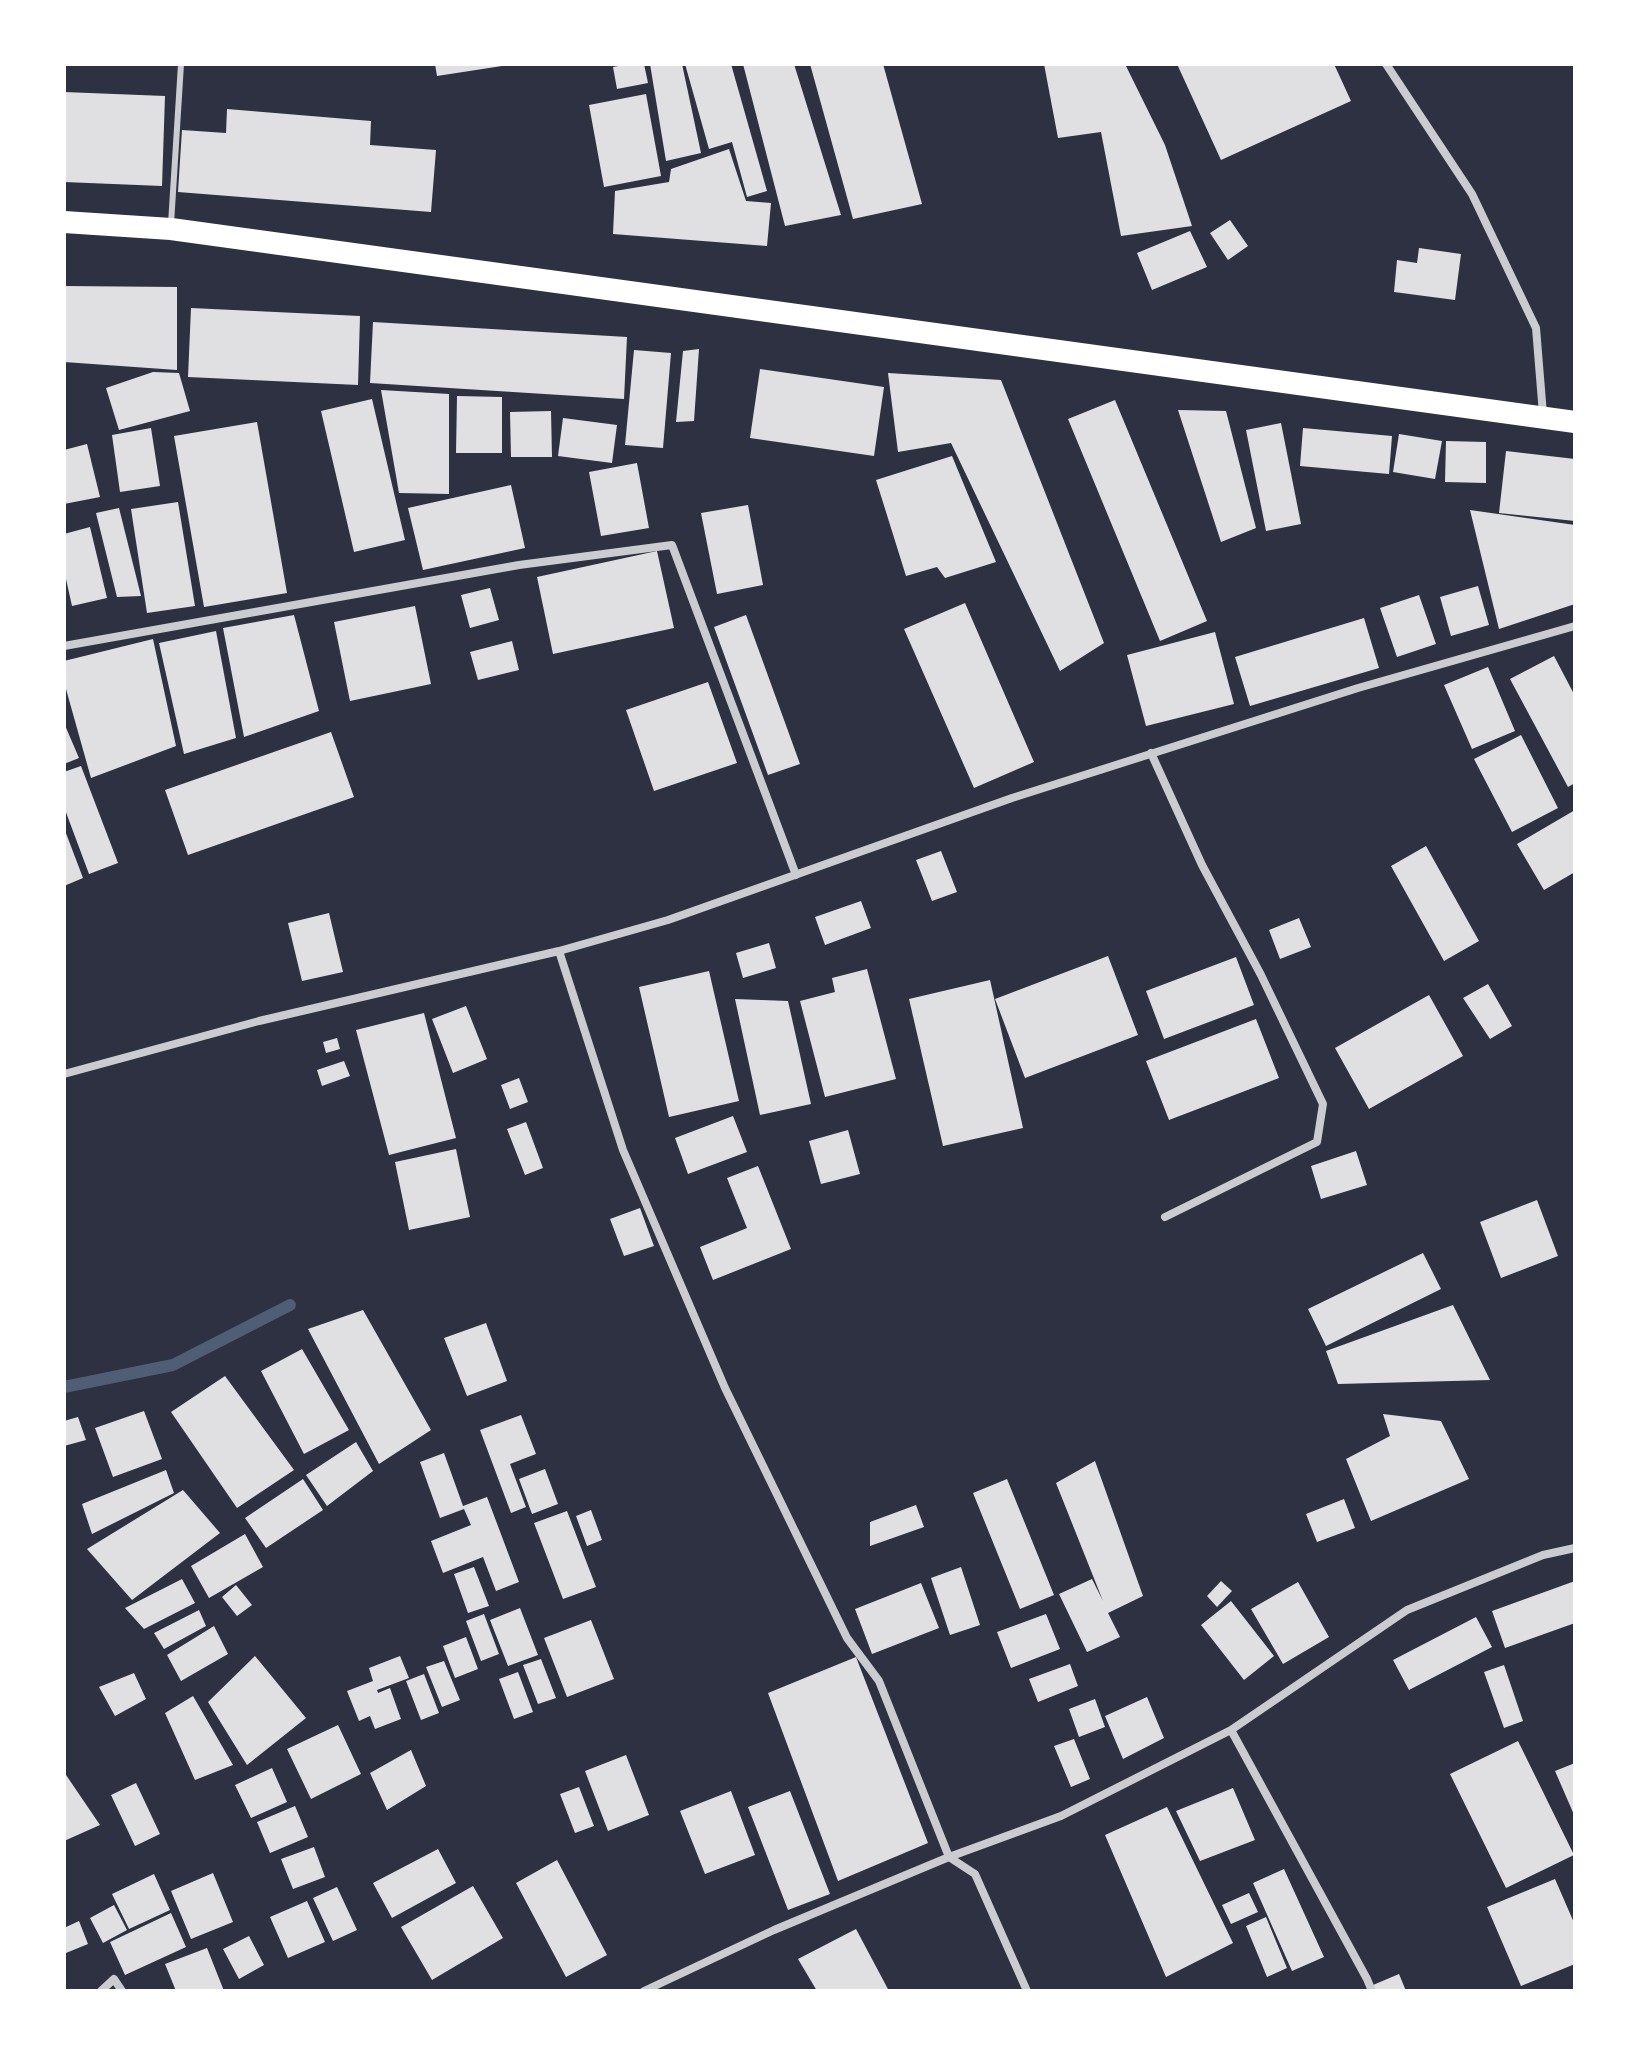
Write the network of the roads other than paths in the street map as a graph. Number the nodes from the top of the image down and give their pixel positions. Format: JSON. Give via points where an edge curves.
{"nodes":[{"id":1,"x":181,"y":64,"type":"edge"},
{"id":2,"x":1386,"y":64,"type":"edge"},
{"id":3,"x":64,"y":222,"type":"edge"},
{"id":4,"x":171,"y":229,"type":"junction"},
{"id":5,"x":1543,"y":418,"type":"junction"},
{"id":6,"x":1575,"y":422,"type":"edge"},
{"id":7,"x":1575,"y":626,"type":"edge"},
{"id":8,"x":64,"y":646,"type":"edge"},
{"id":9,"x":1151,"y":753,"type":"junction"},
{"id":10,"x":796,"y":875,"type":"junction"},
{"id":11,"x":559,"y":951,"type":"junction"},
{"id":12,"x":64,"y":1074,"type":"edge"},
{"id":13,"x":1165,"y":1217,"type":"dead end"},
{"id":14,"x":1575,"y":1548,"type":"edge"},
{"id":15,"x":1231,"y":1730,"type":"junction"},
{"id":16,"x":949,"y":1857,"type":"junction"},
{"id":17,"x":101,"y":1991,"type":"edge"},
{"id":18,"x":122,"y":1991,"type":"edge"},
{"id":19,"x":644,"y":1991,"type":"edge"},
{"id":20,"x":1027,"y":1991,"type":"edge"},
{"id":21,"x":1372,"y":1991,"type":"edge"}],
"edges":[{"from":1,"to":4,"type":"lane"},
{"from":2,"to":5,"type":"street","via":[[1472,194],[1536,328]]},
{"from":3,"to":4,"type":"highway"},
{"from":4,"to":5,"type":"highway"},
{"from":5,"to":6,"type":"highway"},
{"from":7,"to":9,"type":"street"},
{"from":8,"to":10,"type":"street","via":[[519,565],[672,545]]},
{"from":9,"to":10,"type":"street"},
{"from":9,"to":13,"type":"street","via":[[1323,1104],[1317,1142]]},
{"from":10,"to":11,"type":"street"},
{"from":11,"to":12,"type":"street","via":[[259,1021]]},
{"from":11,"to":16,"type":"street","via":[[623,1150],[725,1388],[847,1638],[879,1681]]},
{"from":14,"to":15,"type":"street","via":[[1543,1555],[1407,1610]]},
{"from":15,"to":16,"type":"street","via":[[1061,1816]]},
{"from":15,"to":21,"type":"street"},
{"from":16,"to":19,"type":"street"},
{"from":16,"to":20,"type":"street","via":[[975,1874]]},
{"from":17,"to":18,"type":"street","via":[[114,1979]]}]}
